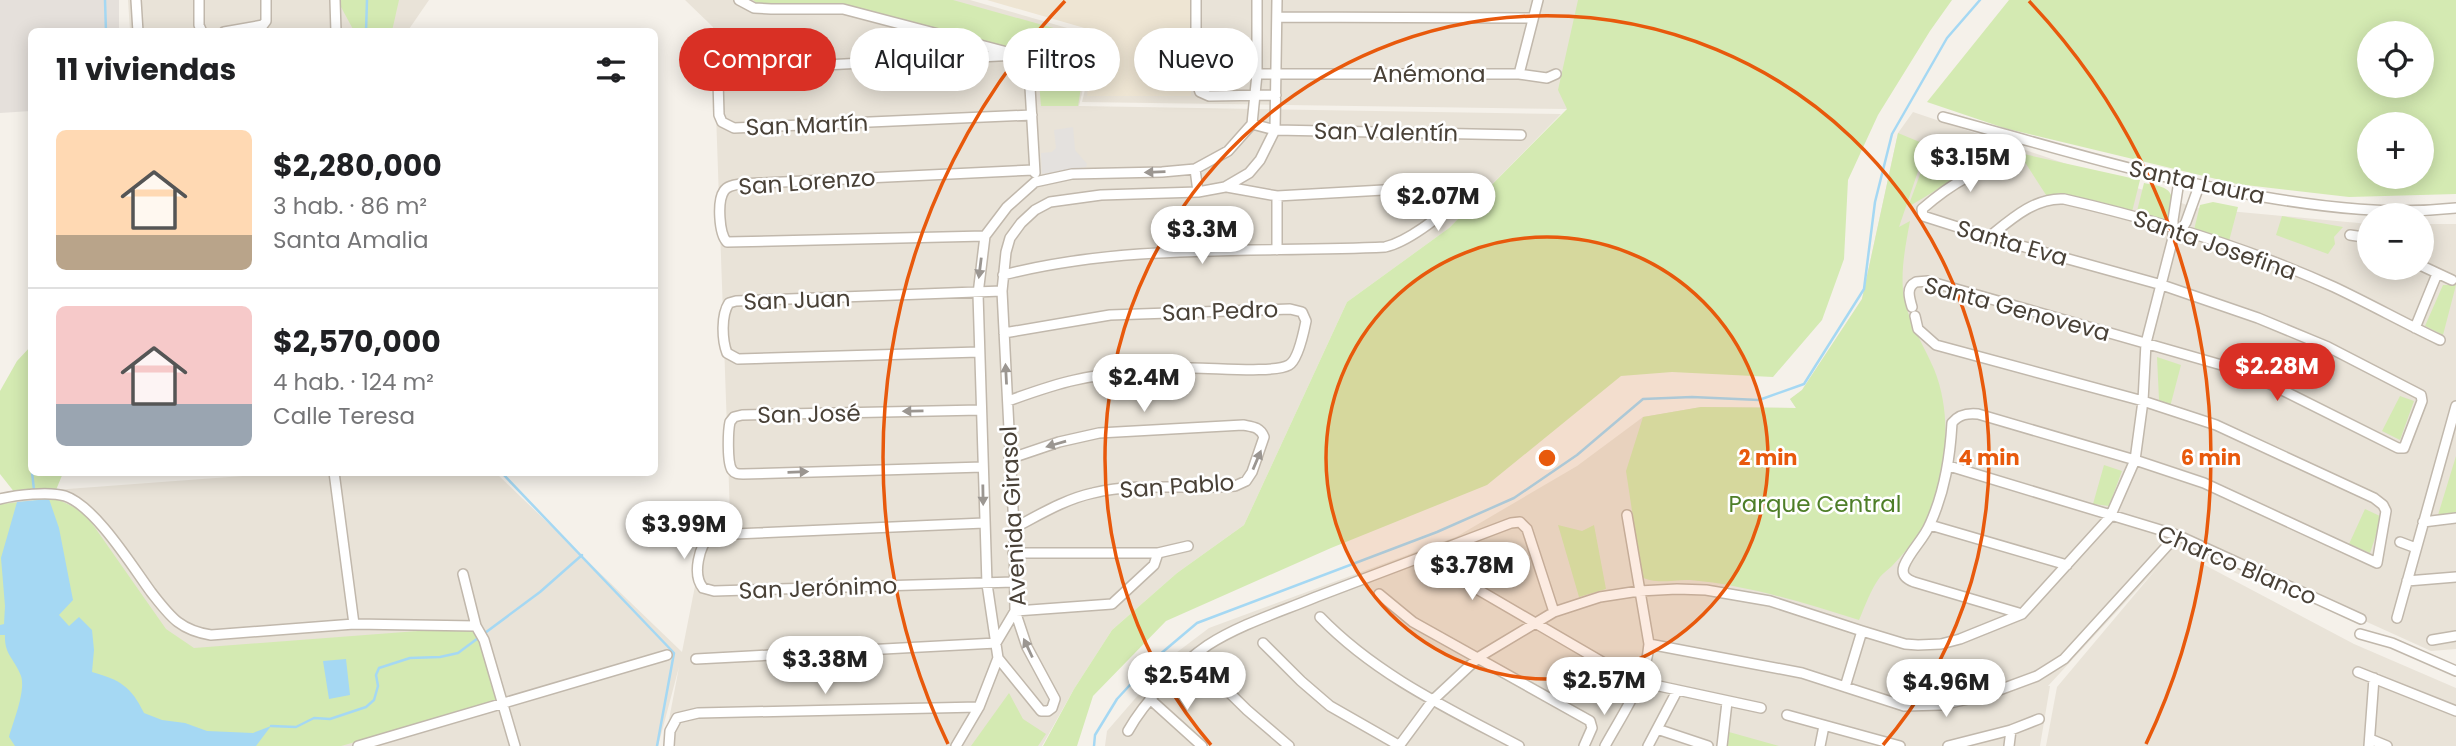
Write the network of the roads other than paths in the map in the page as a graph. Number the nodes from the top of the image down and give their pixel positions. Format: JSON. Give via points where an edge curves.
{"nodes":[{"id":1,"x":136,"y":0,"type":"edge"},
{"id":2,"x":199,"y":0,"type":"edge"},
{"id":3,"x":266,"y":0,"type":"edge"},
{"id":4,"x":335,"y":0,"type":"edge"},
{"id":5,"x":739,"y":0,"type":"edge"},
{"id":6,"x":1196,"y":0,"type":"edge"},
{"id":7,"x":1257,"y":0,"type":"edge"},
{"id":8,"x":1277,"y":0,"type":"edge"},
{"id":9,"x":1538,"y":0,"type":"edge"},
{"id":10,"x":1277,"y":17,"type":"junction"},
{"id":11,"x":1533,"y":19,"type":"junction"},
{"id":12,"x":138,"y":28,"type":"edge"},
{"id":13,"x":201,"y":28,"type":"edge"},
{"id":14,"x":247,"y":28,"type":"edge"},
{"id":15,"x":337,"y":28,"type":"edge"},
{"id":16,"x":1257,"y":28,"type":"edge"},
{"id":17,"x":1003,"y":51,"type":"edge"},
{"id":18,"x":1003,"y":56,"type":"edge"},
{"id":19,"x":1258,"y":74,"type":"edge"},
{"id":20,"x":1276,"y":74,"type":"junction"},
{"id":21,"x":1519,"y":74,"type":"junction"},
{"id":22,"x":1556,"y":74,"type":"dead end"},
{"id":23,"x":1030,"y":91,"type":"edge"},
{"id":24,"x":1257,"y":94,"type":"junction"},
{"id":25,"x":1276,"y":95,"type":"junction"},
{"id":26,"x":1032,"y":116,"type":"junction"},
{"id":27,"x":1943,"y":117,"type":"dead end"},
{"id":28,"x":1252,"y":124,"type":"junction"},
{"id":29,"x":1275,"y":130,"type":"junction"},
{"id":30,"x":1521,"y":135,"type":"dead end"},
{"id":31,"x":2007,"y":164,"type":"dead end"},
{"id":32,"x":1195,"y":169,"type":"junction"},
{"id":33,"x":1034,"y":170,"type":"junction"},
{"id":34,"x":2179,"y":181,"type":"junction"},
{"id":35,"x":1035,"y":182,"type":"junction"},
{"id":36,"x":2199,"y":186,"type":"junction"},
{"id":37,"x":1225,"y":187,"type":"junction"},
{"id":38,"x":1199,"y":192,"type":"junction"},
{"id":39,"x":1278,"y":196,"type":"junction"},
{"id":40,"x":2456,"y":208,"type":"edge"},
{"id":41,"x":2177,"y":229,"type":"junction"},
{"id":42,"x":2350,"y":235,"type":"dead end"},
{"id":43,"x":985,"y":236,"type":"junction"},
{"id":44,"x":2357,"y":236,"type":"edge"},
{"id":45,"x":1989,"y":237,"type":"junction"},
{"id":46,"x":1277,"y":250,"type":"junction"},
{"id":47,"x":2434,"y":272,"type":"edge"},
{"id":48,"x":2437,"y":274,"type":"junction"},
{"id":49,"x":1003,"y":275,"type":"junction"},
{"id":50,"x":2452,"y":281,"type":"dead end"},
{"id":51,"x":2162,"y":285,"type":"junction"},
{"id":52,"x":1002,"y":291,"type":"junction"},
{"id":53,"x":978,"y":294,"type":"junction"},
{"id":54,"x":2415,"y":328,"type":"junction"},
{"id":55,"x":1004,"y":333,"type":"junction"},
{"id":56,"x":2440,"y":340,"type":"dead end"},
{"id":57,"x":2146,"y":343,"type":"junction"},
{"id":58,"x":979,"y":352,"type":"junction"},
{"id":59,"x":1008,"y":401,"type":"junction"},
{"id":60,"x":2143,"y":401,"type":"junction"},
{"id":61,"x":2456,"y":406,"type":"edge"},
{"id":62,"x":981,"y":410,"type":"junction"},
{"id":63,"x":1009,"y":459,"type":"junction"},
{"id":64,"x":2135,"y":460,"type":"junction"},
{"id":65,"x":1949,"y":466,"type":"junction"},
{"id":66,"x":983,"y":467,"type":"junction"},
{"id":67,"x":335,"y":476,"type":"edge"},
{"id":68,"x":0,"y":499,"type":"edge"},
{"id":69,"x":1627,"y":515,"type":"dead end"},
{"id":70,"x":2110,"y":517,"type":"junction"},
{"id":71,"x":2456,"y":519,"type":"edge"},
{"id":72,"x":2423,"y":522,"type":"junction"},
{"id":73,"x":984,"y":523,"type":"junction"},
{"id":74,"x":1930,"y":525,"type":"junction"},
{"id":75,"x":1014,"y":528,"type":"junction"},
{"id":76,"x":2177,"y":535,"type":"junction"},
{"id":77,"x":2400,"y":542,"type":"dead end"},
{"id":78,"x":1188,"y":546,"type":"dead end"},
{"id":79,"x":2416,"y":548,"type":"junction"},
{"id":80,"x":1013,"y":553,"type":"junction"},
{"id":81,"x":1158,"y":553,"type":"junction"},
{"id":82,"x":1422,"y":557,"type":"junction"},
{"id":83,"x":2067,"y":565,"type":"junction"},
{"id":84,"x":463,"y":575,"type":"dead end"},
{"id":85,"x":2456,"y":577,"type":"edge"},
{"id":86,"x":2407,"y":582,"type":"junction"},
{"id":87,"x":1014,"y":583,"type":"junction"},
{"id":88,"x":986,"y":584,"type":"junction"},
{"id":89,"x":1639,"y":591,"type":"junction"},
{"id":90,"x":1379,"y":594,"type":"dead end"},
{"id":91,"x":1015,"y":611,"type":"junction"},
{"id":92,"x":1554,"y":612,"type":"junction"},
{"id":93,"x":2022,"y":614,"type":"junction"},
{"id":94,"x":1320,"y":617,"type":"dead end"},
{"id":95,"x":2397,"y":618,"type":"dead end"},
{"id":96,"x":2361,"y":619,"type":"dead end"},
{"id":97,"x":1537,"y":622,"type":"junction"},
{"id":98,"x":354,"y":624,"type":"junction"},
{"id":99,"x":476,"y":626,"type":"junction"},
{"id":100,"x":1863,"y":631,"type":"junction"},
{"id":101,"x":2360,"y":634,"type":"dead end"},
{"id":102,"x":2456,"y":636,"type":"edge"},
{"id":103,"x":2432,"y":640,"type":"dead end"},
{"id":104,"x":996,"y":643,"type":"junction"},
{"id":105,"x":1264,"y":643,"type":"dead end"},
{"id":106,"x":1649,"y":644,"type":"junction"},
{"id":107,"x":667,"y":655,"type":"dead end"},
{"id":108,"x":1193,"y":657,"type":"junction"},
{"id":109,"x":1479,"y":657,"type":"junction"},
{"id":110,"x":998,"y":658,"type":"junction"},
{"id":111,"x":696,"y":659,"type":"dead end"},
{"id":112,"x":2358,"y":671,"type":"dead end"},
{"id":113,"x":2456,"y":671,"type":"edge"},
{"id":114,"x":2374,"y":678,"type":"junction"},
{"id":115,"x":1640,"y":684,"type":"junction"},
{"id":116,"x":1659,"y":686,"type":"dead end"},
{"id":117,"x":1845,"y":687,"type":"junction"},
{"id":118,"x":1677,"y":691,"type":"junction"},
{"id":119,"x":1433,"y":700,"type":"junction"},
{"id":120,"x":1151,"y":701,"type":"junction"},
{"id":121,"x":1727,"y":702,"type":"junction"},
{"id":122,"x":503,"y":704,"type":"junction"},
{"id":123,"x":979,"y":707,"type":"junction"},
{"id":124,"x":1761,"y":709,"type":"dead end"},
{"id":125,"x":2456,"y":711,"type":"edge"},
{"id":126,"x":1787,"y":715,"type":"dead end"},
{"id":127,"x":2039,"y":719,"type":"dead end"},
{"id":128,"x":1824,"y":726,"type":"junction"},
{"id":129,"x":1657,"y":729,"type":"junction"},
{"id":130,"x":2011,"y":730,"type":"junction"},
{"id":131,"x":1128,"y":731,"type":"dead end"},
{"id":132,"x":2369,"y":742,"type":"edge"},
{"id":133,"x":358,"y":746,"type":"edge"},
{"id":134,"x":515,"y":746,"type":"edge"},
{"id":135,"x":669,"y":746,"type":"edge"},
{"id":136,"x":956,"y":746,"type":"edge"},
{"id":137,"x":1202,"y":746,"type":"edge"},
{"id":138,"x":1289,"y":746,"type":"edge"},
{"id":139,"x":1399,"y":746,"type":"edge"},
{"id":140,"x":1519,"y":746,"type":"edge"},
{"id":141,"x":1584,"y":746,"type":"edge"},
{"id":142,"x":1605,"y":746,"type":"edge"},
{"id":143,"x":1648,"y":746,"type":"edge"},
{"id":144,"x":1709,"y":746,"type":"edge"},
{"id":145,"x":1722,"y":746,"type":"edge"},
{"id":146,"x":1820,"y":746,"type":"edge"},
{"id":147,"x":1900,"y":746,"type":"edge"},
{"id":148,"x":1948,"y":746,"type":"edge"},
{"id":149,"x":2009,"y":746,"type":"edge"},
{"id":150,"x":2387,"y":746,"type":"edge"}],
"edges":[{"from":1,"to":12,"type":"street"},
{"from":2,"to":13,"type":"street"},
{"from":3,"to":14,"type":"street","via":[[266,21]]},
{"from":4,"to":15,"type":"street"},
{"from":5,"to":17,"type":"street","via":[[754,8],[843,9]]},
{"from":6,"to":24,"type":"street","via":[[1200,92],[1209,96]]},
{"from":7,"to":16,"type":"street"},
{"from":8,"to":10,"type":"street","name":"Avenida Girasol"},
{"from":9,"to":11,"type":"street"},
{"from":10,"to":11,"type":"street"},
{"from":10,"to":20,"type":"street","name":"Avenida Girasol"},
{"from":11,"to":21,"type":"street"},
{"from":18,"to":26,"type":"street","name":"San Martín","via":[[727,70],[718,80],[719,115],[734,128]]},
{"from":19,"to":20,"type":"street","name":"Anémona"},
{"from":20,"to":21,"type":"street","name":"Anémona"},
{"from":20,"to":25,"type":"street","name":"Avenida Girasol"},
{"from":21,"to":22,"type":"street","name":"Anémona","via":[[1547,78]]},
{"from":23,"to":26,"type":"street"},
{"from":24,"to":25,"type":"street"},
{"from":24,"to":28,"type":"street"},
{"from":25,"to":29,"type":"street","name":"Avenida Girasol"},
{"from":26,"to":33,"type":"street"},
{"from":27,"to":34,"type":"street","name":"Santa Laura"},
{"from":28,"to":29,"type":"street","name":"San Valentín"},
{"from":28,"to":32,"type":"street","via":[[1227,151]]},
{"from":29,"to":30,"type":"street","name":"San Valentín"},
{"from":29,"to":37,"type":"street","name":"Avenida Girasol","via":[[1255,167]]},
{"from":31,"to":45,"type":"street","name":"Santa Eva","via":[[1983,170],[1922,211],[1924,218]]},
{"from":32,"to":35,"type":"street","one_way":true,"via":[[1072,174]]},
{"from":32,"to":38,"type":"street"},
{"from":33,"to":35,"type":"street"},
{"from":33,"to":43,"type":"street","name":"San Lorenzo","via":[[740,184],[723,191],[720,230],[727,242]]},
{"from":34,"to":36,"type":"street","name":"Santa Laura"},
{"from":34,"to":41,"type":"street"},
{"from":35,"to":43,"type":"street","via":[[1007,207]]},
{"from":36,"to":40,"type":"street","name":"Santa Laura","via":[[2366,211]]},
{"from":36,"to":41,"type":"street"},
{"from":37,"to":38,"type":"street","name":"Avenida Girasol"},
{"from":37,"to":39,"type":"street"},
{"from":38,"to":49,"type":"street","name":"Avenida Girasol","via":[[1101,195],[1050,202],[1035,210],[1010,238]]},
{"from":39,"to":46,"type":"street"},
{"from":39,"to":46,"type":"street","via":[[1415,189],[1447,191],[1451,200],[1447,208],[1397,244]]},
{"from":41,"to":45,"type":"street","name":"Santa Josefina","via":[[2057,198],[2026,210]]},
{"from":41,"to":51,"type":"street"},
{"from":41,"to":54,"type":"street","name":"Santa Josefina","via":[[2278,264]]},
{"from":42,"to":44,"type":"street"},
{"from":43,"to":53,"type":"street","name":"Avenida Girasol","one_way":true},
{"from":45,"to":51,"type":"street","name":"Santa Eva"},
{"from":46,"to":49,"type":"street","via":[[1091,258]]},
{"from":47,"to":48,"type":"street"},
{"from":48,"to":50,"type":"street"},
{"from":48,"to":54,"type":"street"},
{"from":49,"to":52,"type":"street","name":"Avenida Girasol"},
{"from":51,"to":57,"type":"street"},
{"from":51,"to":57,"type":"street","name":"Santa Eva","via":[[2328,347],[2422,399],[2400,449],[2265,380]]},
{"from":52,"to":53,"type":"street","name":"San Juan"},
{"from":52,"to":55,"type":"street","name":"Avenida Girasol"},
{"from":53,"to":58,"type":"street","name":"Avenida Girasol"},
{"from":53,"to":58,"type":"street","name":"San Juan","via":[[736,301],[727,305],[724,316],[725,347],[738,359]]},
{"from":54,"to":56,"type":"street","name":"Santa Josefina"},
{"from":59,"to":55,"type":"street","name":"Avenida Girasol","one_way":true},
{"from":55,"to":59,"type":"street","name":"San Pedro","via":[[1110,315],[1199,311],[1290,309],[1302,312],[1307,321],[1293,362],[1287,366],[1107,374]]},
{"from":57,"to":60,"type":"street"},
{"from":57,"to":60,"type":"street","name":"Santa Genoveva","via":[[1928,282],[1916,282],[1908,290],[1918,329],[1931,343]]},
{"from":58,"to":62,"type":"street","name":"Avenida Girasol"},
{"from":59,"to":63,"type":"street","name":"Avenida Girasol"},
{"from":60,"to":64,"type":"street"},
{"from":60,"to":64,"type":"street","name":"Santa Genoveva","via":[[2240,435],[2379,501],[2386,515],[2377,563],[2204,483]]},
{"from":61,"to":72,"type":"street"},
{"from":62,"to":66,"type":"street","name":"Avenida Girasol"},
{"from":62,"to":66,"type":"street","name":"San José","one_way":true,"via":[[742,415],[730,422],[730,462],[731,470],[743,474]]},
{"from":63,"to":75,"type":"street","name":"Avenida Girasol"},
{"from":75,"to":63,"type":"street","name":"San Pablo","one_way":true,"via":[[1055,506],[1093,493],[1235,486],[1252,472],[1265,437],[1256,427],[1242,425],[1099,433]]},
{"from":64,"to":65,"type":"street","via":[[1972,413],[1952,423]]},
{"from":64,"to":70,"type":"street"},
{"from":65,"to":70,"type":"street","name":"Charco Blanco"},
{"from":65,"to":74,"type":"street"},
{"from":66,"to":73,"type":"street","name":"Avenida Girasol","one_way":true},
{"from":67,"to":98,"type":"street"},
{"from":68,"to":98,"type":"street","via":[[63,495],[78,502],[170,616],[195,632],[211,635]]},
{"from":69,"to":89,"type":"street"},
{"from":70,"to":76,"type":"street","name":"Charco Blanco"},
{"from":70,"to":83,"type":"street"},
{"from":71,"to":72,"type":"street"},
{"from":72,"to":79,"type":"street"},
{"from":73,"to":88,"type":"street","name":"Avenida Girasol"},
{"from":73,"to":88,"type":"street","name":"San Jerónimo","via":[[711,535],[704,542],[697,577],[703,588],[714,591]]},
{"from":74,"to":83,"type":"street"},
{"from":74,"to":93,"type":"street","via":[[1904,565],[1905,578]]},
{"from":75,"to":80,"type":"street","name":"Avenida Girasol"},
{"from":76,"to":96,"type":"street","name":"Charco Blanco"},
{"from":76,"to":117,"type":"street","via":[[2064,659],[2037,676],[1983,696],[1941,705],[1904,706]]},
{"from":77,"to":79,"type":"street"},
{"from":78,"to":81,"type":"street"},
{"from":79,"to":86,"type":"street"},
{"from":80,"to":81,"type":"street"},
{"from":80,"to":87,"type":"street","name":"Avenida Girasol"},
{"from":81,"to":91,"type":"street","via":[[1154,565],[1112,604]]},
{"from":82,"to":92,"type":"street","via":[[1511,523],[1524,524]]},
{"from":82,"to":97,"type":"street"},
{"from":82,"to":108,"type":"street","via":[[1247,625]]},
{"from":83,"to":93,"type":"street"},
{"from":84,"to":99,"type":"street"},
{"from":85,"to":86,"type":"street"},
{"from":86,"to":95,"type":"street"},
{"from":87,"to":88,"type":"street","name":"San Jerónimo"},
{"from":87,"to":91,"type":"street","name":"Avenida Girasol"},
{"from":88,"to":104,"type":"street","name":"Avenida Girasol"},
{"from":89,"to":92,"type":"street","via":[[1600,597]]},
{"from":89,"to":100,"type":"street","via":[[1706,590],[1770,601]]},
{"from":89,"to":106,"type":"street"},
{"from":90,"to":109,"type":"street","via":[[1413,622]]},
{"from":91,"to":104,"type":"street"},
{"from":110,"to":91,"type":"street","name":"Avenida Girasol","one_way":true,"via":[[1036,706],[1052,708],[1055,699],[1027,648]]},
{"from":92,"to":97,"type":"street"},
{"from":93,"to":100,"type":"street","via":[[1941,644],[1905,643]]},
{"from":94,"to":119,"type":"street","via":[[1366,658]]},
{"from":97,"to":109,"type":"street"},
{"from":97,"to":115,"type":"street"},
{"from":98,"to":99,"type":"street"},
{"from":99,"to":122,"type":"street"},
{"from":100,"to":117,"type":"street"},
{"from":101,"to":113,"type":"street"},
{"from":102,"to":103,"type":"street"},
{"from":104,"to":110,"type":"street","name":"Avenida Girasol"},
{"from":104,"to":111,"type":"street"},
{"from":105,"to":139,"type":"street","via":[[1330,706]]},
{"from":106,"to":115,"type":"street"},
{"from":106,"to":117,"type":"street","via":[[1802,673]]},
{"from":107,"to":122,"type":"street"},
{"from":108,"to":120,"type":"street"},
{"from":108,"to":138,"type":"street"},
{"from":109,"to":119,"type":"street"},
{"from":109,"to":141,"type":"street","via":[[1590,722]]},
{"from":110,"to":123,"type":"street"},
{"from":112,"to":114,"type":"street"},
{"from":114,"to":125,"type":"street"},
{"from":114,"to":132,"type":"street"},
{"from":115,"to":142,"type":"street"},
{"from":116,"to":118,"type":"street"},
{"from":118,"to":121,"type":"street"},
{"from":118,"to":129,"type":"street"},
{"from":119,"to":139,"type":"street"},
{"from":119,"to":140,"type":"street"},
{"from":120,"to":131,"type":"street"},
{"from":120,"to":137,"type":"street"},
{"from":121,"to":124,"type":"street"},
{"from":121,"to":145,"type":"street"},
{"from":122,"to":133,"type":"street"},
{"from":122,"to":134,"type":"street"},
{"from":123,"to":135,"type":"street","via":[[698,713],[677,718]]},
{"from":123,"to":136,"type":"street"},
{"from":126,"to":128,"type":"street"},
{"from":127,"to":130,"type":"street"},
{"from":128,"to":146,"type":"street"},
{"from":128,"to":147,"type":"street"},
{"from":129,"to":143,"type":"street"},
{"from":129,"to":144,"type":"street"},
{"from":130,"to":148,"type":"street"},
{"from":130,"to":149,"type":"street"},
{"from":132,"to":150,"type":"street"}]}
